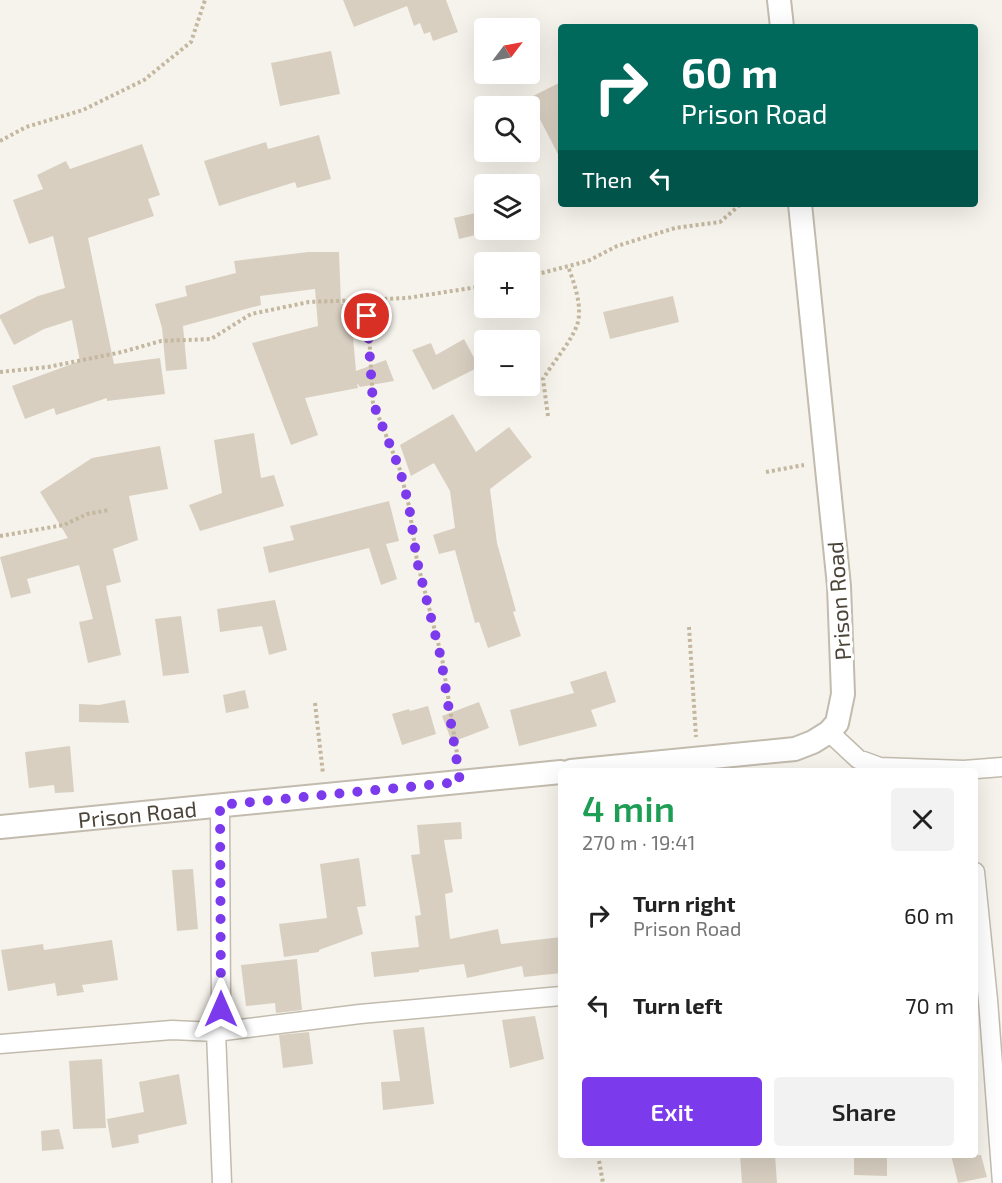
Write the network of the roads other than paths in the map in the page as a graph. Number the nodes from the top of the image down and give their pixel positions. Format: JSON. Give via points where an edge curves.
{"nodes":[{"id":1,"x":779,"y":0,"type":"edge"},
{"id":2,"x":782,"y":24,"type":"edge"},
{"id":3,"x":800,"y":207,"type":"edge"},
{"id":4,"x":829,"y":732,"type":"junction"},
{"id":5,"x":602,"y":768,"type":"edge"},
{"id":6,"x":901,"y":768,"type":"edge"},
{"id":7,"x":1002,"y":768,"type":"edge"},
{"id":8,"x":978,"y":770,"type":"edge"},
{"id":9,"x":558,"y":772,"type":"edge"},
{"id":10,"x":220,"y":805,"type":"junction"},
{"id":11,"x":0,"y":827,"type":"edge"},
{"id":12,"x":978,"y":931,"type":"edge"},
{"id":13,"x":980,"y":970,"type":"edge"},
{"id":14,"x":558,"y":996,"type":"edge"},
{"id":15,"x":216,"y":1032,"type":"junction"},
{"id":16,"x":0,"y":1044,"type":"edge"},
{"id":17,"x":222,"y":1183,"type":"edge"},
{"id":18,"x":1002,"y":1183,"type":"edge"}],
"edges":[{"from":1,"to":2,"type":"street"},
{"from":3,"to":4,"type":"street","name":"Prison Road","via":[[839,586],[843,694],[837,723]]},
{"from":4,"to":5,"type":"street","via":[[795,749]]},
{"from":4,"to":6,"type":"street","via":[[858,759],[880,767]]},
{"from":7,"to":8,"type":"street"},
{"from":9,"to":10,"type":"street","name":"Prison Road"},
{"from":10,"to":11,"type":"street","name":"Prison Road"},
{"from":10,"to":15,"type":"street","via":[[221,1009]]},
{"from":12,"to":13,"type":"street"},
{"from":13,"to":18,"type":"street"},
{"from":14,"to":15,"type":"street"},
{"from":15,"to":16,"type":"street","via":[[172,1030]]},
{"from":15,"to":17,"type":"street"}]}
